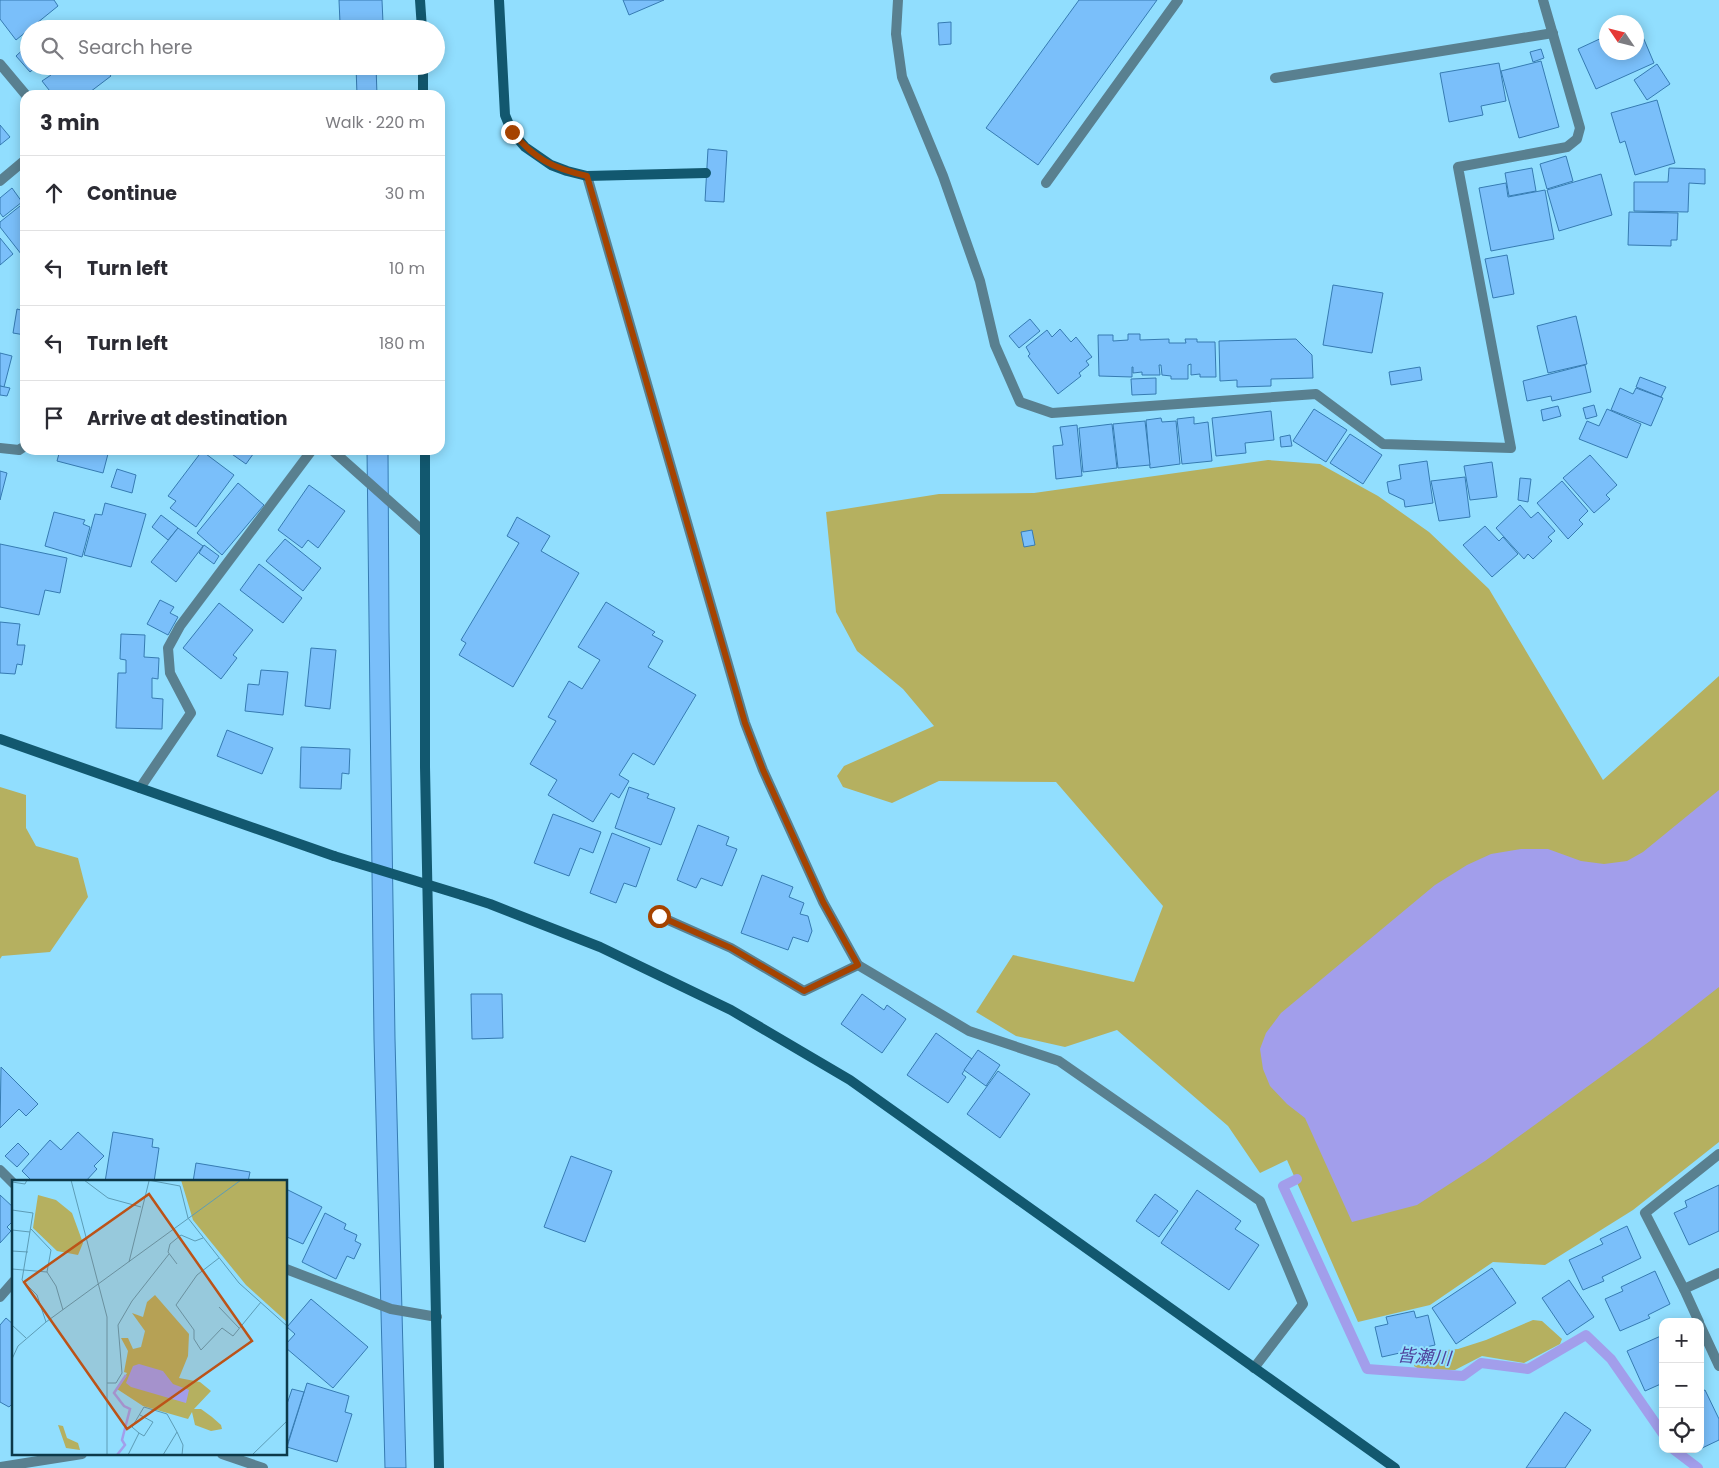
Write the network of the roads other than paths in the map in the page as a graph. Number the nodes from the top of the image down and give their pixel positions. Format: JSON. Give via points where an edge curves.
{"nodes":[{"id":1,"x":420,"y":0,"type":"edge"},
{"id":2,"x":499,"y":0,"type":"edge"},
{"id":3,"x":898,"y":0,"type":"edge"},
{"id":4,"x":1178,"y":0,"type":"edge"},
{"id":5,"x":1543,"y":0,"type":"edge"},
{"id":6,"x":421,"y":20,"type":"edge"},
{"id":7,"x":1553,"y":34,"type":"junction"},
{"id":8,"x":0,"y":64,"type":"edge"},
{"id":9,"x":423,"y":75,"type":"edge"},
{"id":10,"x":1275,"y":78,"type":"dead end"},
{"id":11,"x":22,"y":90,"type":"edge"},
{"id":12,"x":424,"y":90,"type":"edge"},
{"id":13,"x":20,"y":164,"type":"edge"},
{"id":14,"x":706,"y":173,"type":"dead end"},
{"id":15,"x":587,"y":176,"type":"junction"},
{"id":16,"x":0,"y":181,"type":"edge"},
{"id":17,"x":1046,"y":183,"type":"dead end"},
{"id":18,"x":0,"y":448,"type":"edge"},
{"id":19,"x":20,"y":449,"type":"edge"},
{"id":20,"x":308,"y":455,"type":"edge"},
{"id":21,"x":338,"y":455,"type":"edge"},
{"id":22,"x":424,"y":455,"type":"edge"},
{"id":23,"x":425,"y":533,"type":"junction"},
{"id":24,"x":0,"y":739,"type":"edge"},
{"id":25,"x":140,"y":788,"type":"junction"},
{"id":26,"x":659,"y":916,"type":"dead end"},
{"id":27,"x":858,"y":965,"type":"junction"},
{"id":28,"x":1719,"y":1154,"type":"edge"},
{"id":29,"x":0,"y":1170,"type":"edge"},
{"id":30,"x":12,"y":1182,"type":"edge"},
{"id":31,"x":288,"y":1270,"type":"edge"},
{"id":32,"x":1719,"y":1273,"type":"edge"},
{"id":33,"x":12,"y":1283,"type":"edge"},
{"id":34,"x":1684,"y":1289,"type":"junction"},
{"id":35,"x":0,"y":1297,"type":"edge"},
{"id":36,"x":437,"y":1317,"type":"junction"},
{"id":37,"x":1698,"y":1318,"type":"edge"},
{"id":38,"x":1704,"y":1332,"type":"edge"},
{"id":39,"x":1719,"y":1366,"type":"edge"},
{"id":40,"x":1254,"y":1368,"type":"junction"},
{"id":41,"x":69,"y":1456,"type":"edge"},
{"id":42,"x":228,"y":1456,"type":"edge"},
{"id":43,"x":0,"y":1467,"type":"edge"},
{"id":44,"x":263,"y":1468,"type":"edge"},
{"id":45,"x":439,"y":1468,"type":"edge"},
{"id":46,"x":1395,"y":1468,"type":"edge"}],
"edges":[{"from":1,"to":6,"type":"street"},
{"from":2,"to":15,"type":"street","via":[[505,115],[512,132],[525,147],[551,165]]},
{"from":3,"to":7,"type":"street","via":[[896,34],[902,77],[944,176],[980,281],[995,345],[1020,402],[1052,413],[1316,394],[1383,444],[1511,448],[1458,167],[1567,147],[1577,139],[1580,128]]},
{"from":4,"to":17,"type":"street"},
{"from":5,"to":7,"type":"street"},
{"from":7,"to":10,"type":"street"},
{"from":8,"to":11,"type":"street"},
{"from":9,"to":12,"type":"street"},
{"from":13,"to":16,"type":"street"},
{"from":14,"to":15,"type":"street"},
{"from":15,"to":27,"type":"street","via":[[745,723],[823,902]]},
{"from":18,"to":19,"type":"street"},
{"from":20,"to":25,"type":"street","via":[[180,626],[168,648],[170,673],[191,713]]},
{"from":21,"to":23,"type":"street"},
{"from":22,"to":23,"type":"street"},
{"from":23,"to":36,"type":"street","via":[[426,767]]},
{"from":24,"to":25,"type":"street"},
{"from":25,"to":40,"type":"street","bridge":true,"via":[[334,856],[490,904],[600,947],[731,1010],[850,1080]]},
{"from":26,"to":27,"type":"street","via":[[731,948],[804,991]]},
{"from":27,"to":40,"type":"street","via":[[969,1031],[1059,1060],[1260,1201],[1303,1304]]},
{"from":28,"to":34,"type":"street","via":[[1644,1213]]},
{"from":29,"to":30,"type":"street"},
{"from":31,"to":36,"type":"street","via":[[391,1309]]},
{"from":32,"to":34,"type":"street"},
{"from":33,"to":35,"type":"street"},
{"from":34,"to":37,"type":"street"},
{"from":36,"to":45,"type":"street"},
{"from":38,"to":39,"type":"street"},
{"from":40,"to":46,"type":"street"},
{"from":41,"to":43,"type":"street"},
{"from":42,"to":44,"type":"street"}]}
